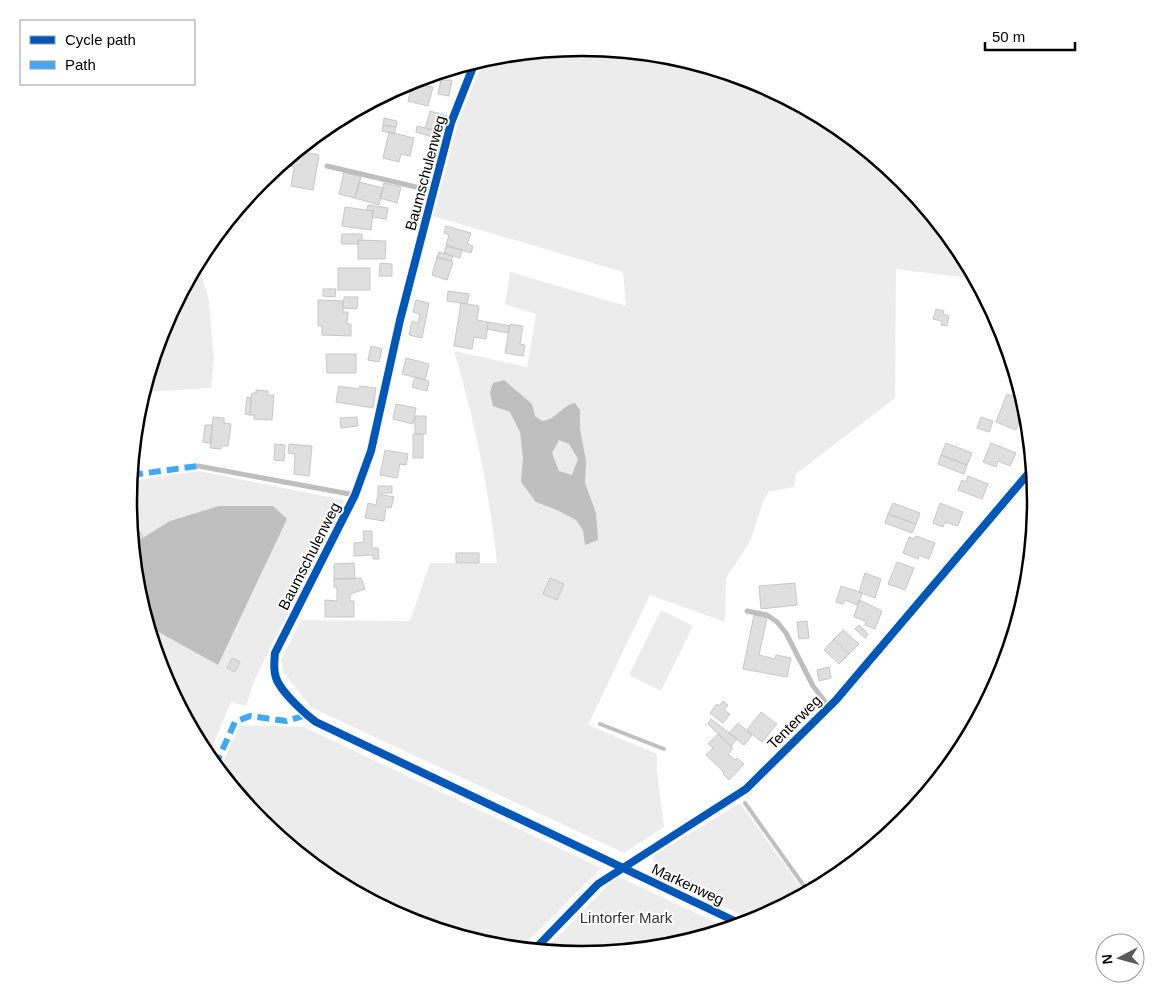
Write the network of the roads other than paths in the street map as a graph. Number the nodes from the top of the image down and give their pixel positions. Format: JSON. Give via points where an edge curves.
{"nodes":[{"id":1,"x":472,"y":70,"type":"edge"},
{"id":2,"x":327,"y":166,"type":"dead end"},
{"id":3,"x":434,"y":191,"type":"junction"},
{"id":4,"x":198,"y":466,"type":"dead end"},
{"id":5,"x":1027,"y":475,"type":"edge"},
{"id":6,"x":355,"y":495,"type":"junction"},
{"id":7,"x":746,"y":611,"type":"dead end"},
{"id":8,"x":829,"y":707,"type":"junction"},
{"id":9,"x":622,"y":867,"type":"junction"},
{"id":10,"x":733,"y":920,"type":"edge"},
{"id":11,"x":539,"y":945,"type":"edge"}],
"edges":[{"from":1,"to":3,"type":"street","name":"Baumschulenweg","via":[[451,123]]},
{"from":2,"to":3,"type":"lane"},
{"from":3,"to":6,"type":"street","name":"Baumschulenweg","via":[[400,320],[371,451]]},
{"from":4,"to":6,"type":"lane"},
{"from":5,"to":8,"type":"street","name":"Tenterweg"},
{"from":6,"to":9,"type":"street","name":"Baumschulenweg","via":[[275,653],[278,684],[316,722]]},
{"from":7,"to":8,"type":"lane","via":[[767,615],[777,622],[813,686]]},
{"from":8,"to":9,"type":"street","name":"Tenterweg","via":[[746,789]]},
{"from":9,"to":10,"type":"street","name":"Markenweg"},
{"from":9,"to":11,"type":"street","name":"Tenterweg","via":[[598,884]]}]}
